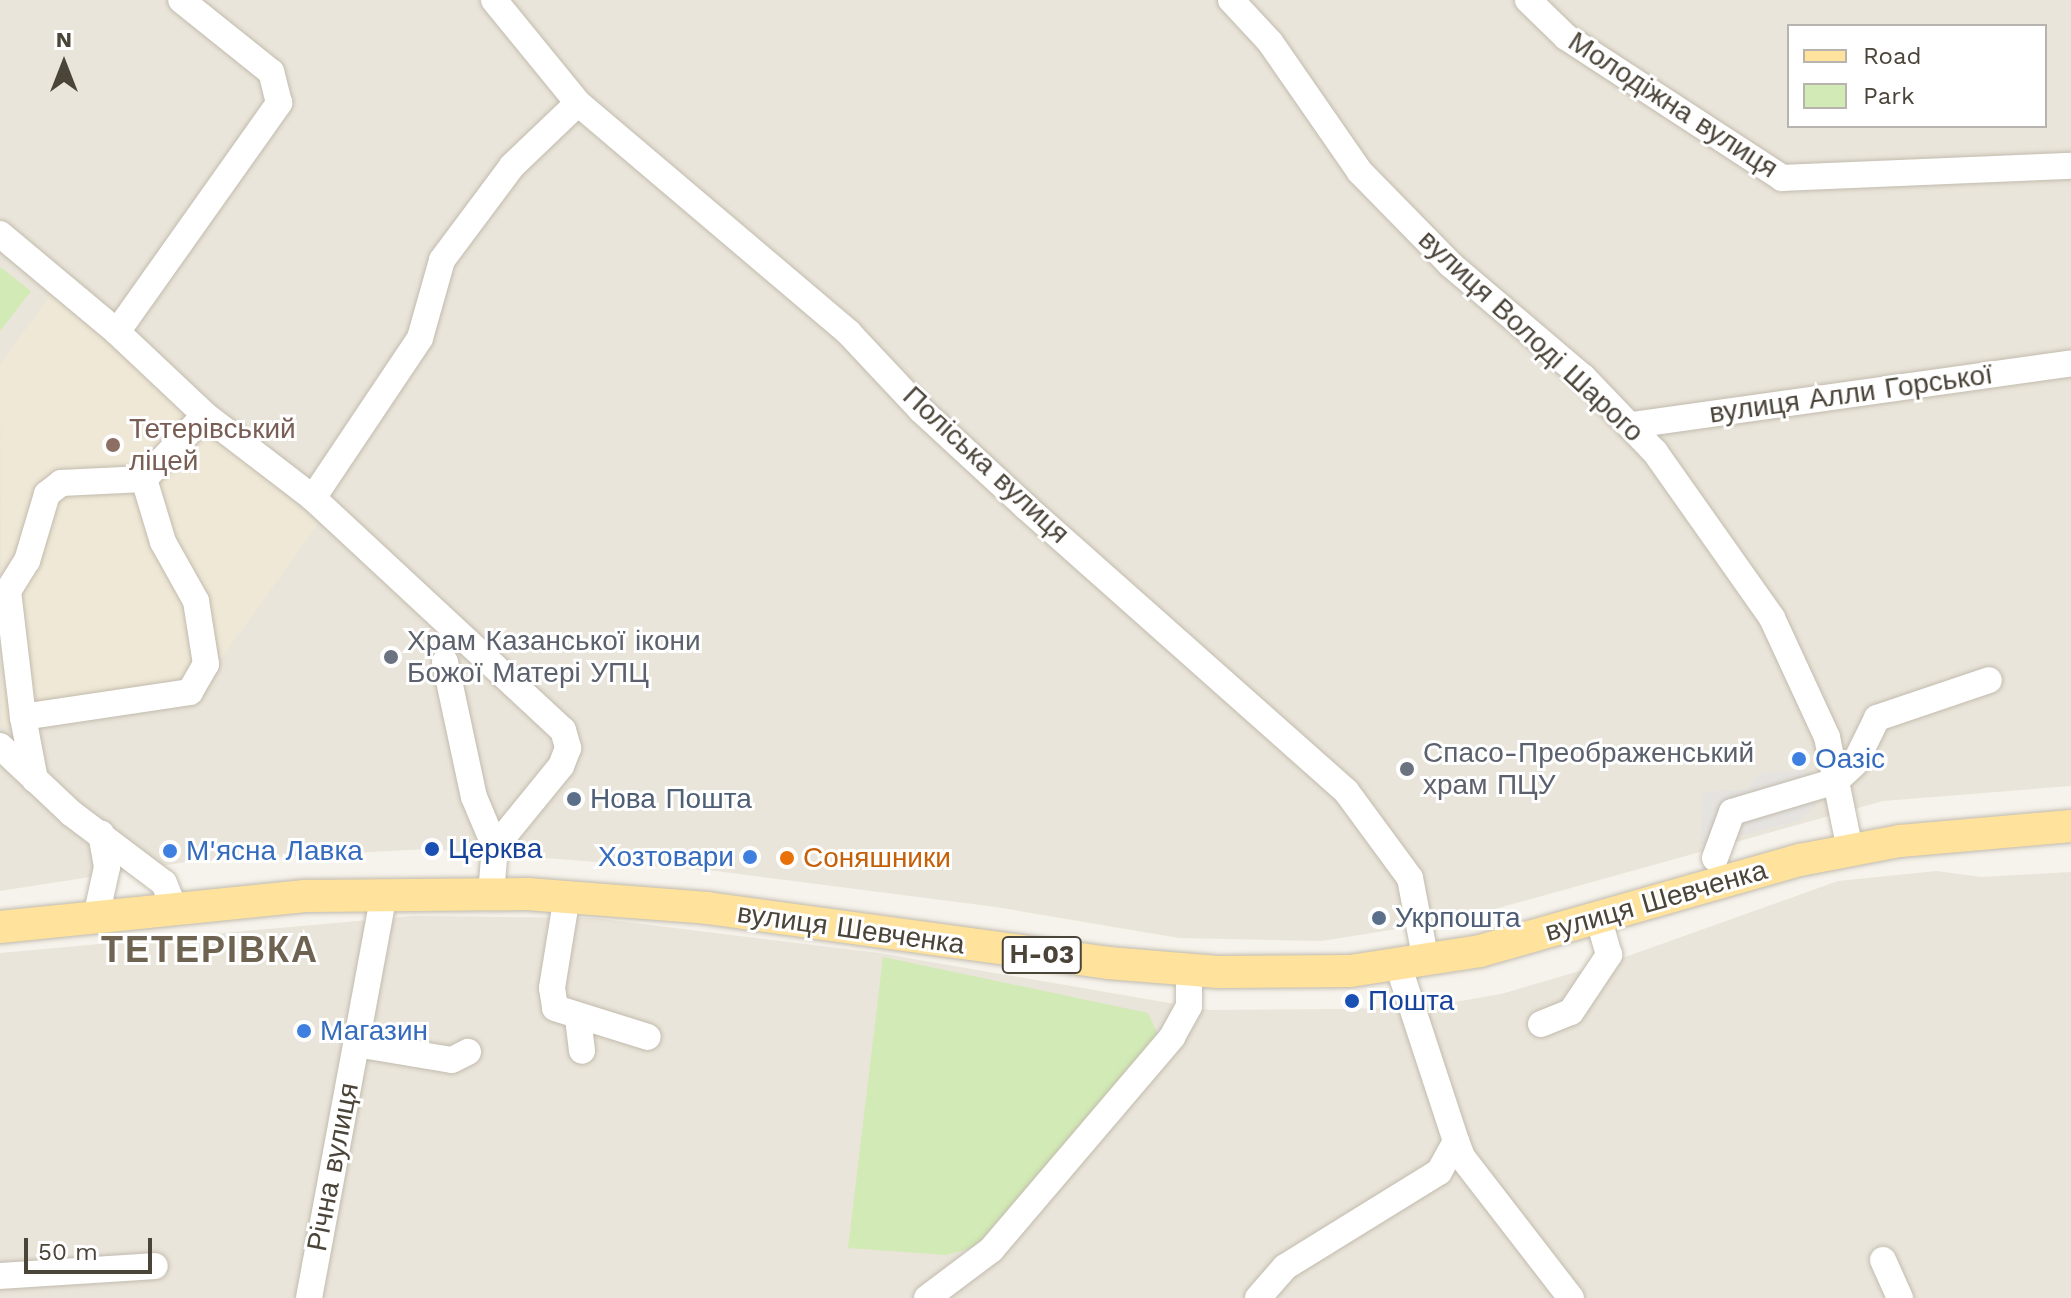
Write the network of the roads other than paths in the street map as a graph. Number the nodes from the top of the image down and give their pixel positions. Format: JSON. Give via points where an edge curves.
{"nodes":[{"id":1,"x":181,"y":0,"type":"edge"},
{"id":2,"x":494,"y":0,"type":"edge"},
{"id":3,"x":1231,"y":0,"type":"edge"},
{"id":4,"x":1528,"y":0,"type":"edge"},
{"id":5,"x":578,"y":103,"type":"junction"},
{"id":6,"x":2071,"y":166,"type":"edge"},
{"id":7,"x":0,"y":234,"type":"edge"},
{"id":8,"x":117,"y":332,"type":"junction"},
{"id":9,"x":2071,"y":363,"type":"edge"},
{"id":10,"x":205,"y":415,"type":"junction"},
{"id":11,"x":1632,"y":425,"type":"junction"},
{"id":12,"x":144,"y":479,"type":"junction"},
{"id":13,"x":313,"y":498,"type":"junction"},
{"id":14,"x":445,"y":662,"type":"dead end"},
{"id":15,"x":1989,"y":680,"type":"dead end"},
{"id":16,"x":23,"y":717,"type":"junction"},
{"id":17,"x":0,"y":746,"type":"edge"},
{"id":18,"x":35,"y":780,"type":"junction"},
{"id":19,"x":1836,"y":781,"type":"junction"},
{"id":20,"x":2071,"y":826,"type":"edge"},
{"id":21,"x":101,"y":834,"type":"junction"},
{"id":22,"x":495,"y":847,"type":"junction"},
{"id":23,"x":1850,"y":850,"type":"junction"},
{"id":24,"x":1715,"y":858,"type":"dead end"},
{"id":25,"x":384,"y":894,"type":"junction"},
{"id":26,"x":491,"y":894,"type":"junction"},
{"id":27,"x":567,"y":896,"type":"junction"},
{"id":28,"x":174,"y":908,"type":"junction"},
{"id":29,"x":96,"y":917,"type":"junction"},
{"id":30,"x":1599,"y":919,"type":"junction"},
{"id":31,"x":0,"y":927,"type":"edge"},
{"id":32,"x":1412,"y":963,"type":"junction"},
{"id":33,"x":1189,"y":970,"type":"junction"},
{"id":34,"x":578,"y":1018,"type":"junction"},
{"id":35,"x":1541,"y":1024,"type":"dead end"},
{"id":36,"x":648,"y":1037,"type":"dead end"},
{"id":37,"x":356,"y":1044,"type":"junction"},
{"id":38,"x":582,"y":1051,"type":"dead end"},
{"id":39,"x":468,"y":1052,"type":"dead end"},
{"id":40,"x":1456,"y":1141,"type":"junction"},
{"id":41,"x":1883,"y":1260,"type":"dead end"},
{"id":42,"x":155,"y":1266,"type":"dead end"},
{"id":43,"x":0,"y":1276,"type":"edge"},
{"id":44,"x":309,"y":1298,"type":"edge"},
{"id":45,"x":927,"y":1298,"type":"edge"},
{"id":46,"x":1258,"y":1298,"type":"edge"},
{"id":47,"x":1571,"y":1298,"type":"edge"},
{"id":48,"x":1900,"y":1298,"type":"edge"}],
"edges":[{"from":1,"to":8,"type":"street","via":[[271,72],[279,103]]},
{"from":2,"to":5,"type":"street","name":"Поліська вулиця"},
{"from":3,"to":11,"type":"street","name":"вулиця Володі Шарого","via":[[1270,42],[1360,172],[1450,264]]},
{"from":4,"to":6,"type":"street","name":"Молодіжна вулиця","via":[[1566,37],[1782,178]]},
{"from":5,"to":13,"type":"street","via":[[512,166],[442,260],[420,338]]},
{"from":5,"to":32,"type":"street","name":"Поліська вулиця","via":[[849,333],[1014,496],[1346,791],[1410,878]]},
{"from":7,"to":8,"type":"street"},
{"from":8,"to":10,"type":"street"},
{"from":9,"to":11,"type":"street","name":"вулиця Алли Горської"},
{"from":10,"to":12,"type":"street"},
{"from":10,"to":13,"type":"street"},
{"from":11,"to":19,"type":"street","name":"вулиця Володі Шарого","via":[[1772,618],[1827,737]]},
{"from":12,"to":16,"type":"street","via":[[61,483],[47,494],[27,561],[8,591]]},
{"from":12,"to":16,"type":"street","via":[[163,542],[196,601],[206,664],[190,692]]},
{"from":13,"to":22,"type":"street","via":[[563,730],[568,748],[561,766]]},
{"from":14,"to":22,"type":"street","via":[[474,797]]},
{"from":15,"to":19,"type":"street","via":[[1877,718],[1855,763]]},
{"from":16,"to":18,"type":"street"},
{"from":17,"to":18,"type":"street"},
{"from":18,"to":21,"type":"street"},
{"from":19,"to":23,"type":"street","name":"вулиця Володі Шарого"},
{"from":19,"to":24,"type":"street","via":[[1732,812]]},
{"from":20,"to":23,"type":"main road","name":"вулиця Шевченка","number":"Н-03"},
{"from":21,"to":28,"type":"street","via":[[164,883]]},
{"from":21,"to":29,"type":"street","via":[[107,867]]},
{"from":22,"to":26,"type":"street"},
{"from":23,"to":30,"type":"main road","name":"вулиця Шевченка","number":"Н-03"},
{"from":25,"to":26,"type":"main road","name":"вулиця Шевченка","number":"Н-03"},
{"from":25,"to":28,"type":"main road","name":"вулиця Шевченка","number":"Н-03"},
{"from":25,"to":37,"type":"street","name":"Річна вулиця"},
{"from":26,"to":27,"type":"main road","name":"вулиця Шевченка","number":"Н-03"},
{"from":27,"to":33,"type":"main road","name":"вулиця Шевченка","number":"Н-03","via":[[707,908]]},
{"from":27,"to":34,"type":"street","via":[[552,988],[555,1008]]},
{"from":28,"to":29,"type":"main road","name":"вулиця Шевченка","number":"Н-03"},
{"from":29,"to":31,"type":"main road","name":"вулиця Шевченка","number":"Н-03"},
{"from":30,"to":32,"type":"main road","name":"вулиця Шевченка","number":"Н-03"},
{"from":30,"to":35,"type":"street","via":[[1609,955],[1571,1012]]},
{"from":32,"to":33,"type":"main road","name":"вулиця Шевченка","number":"Н-03","via":[[1324,972]]},
{"from":32,"to":40,"type":"street","name":"Поліська вулиця"},
{"from":33,"to":45,"type":"street","via":[[1189,1006],[1172,1037],[991,1250]]},
{"from":34,"to":36,"type":"street"},
{"from":34,"to":38,"type":"street"},
{"from":37,"to":39,"type":"street","via":[[452,1060]]},
{"from":37,"to":44,"type":"street","name":"Річна вулиця"},
{"from":40,"to":46,"type":"street","via":[[1439,1172],[1285,1267]]},
{"from":40,"to":47,"type":"street","name":"Поліська вулиця","via":[[1462,1157]]},
{"from":41,"to":48,"type":"street"},
{"from":42,"to":43,"type":"street"}]}
